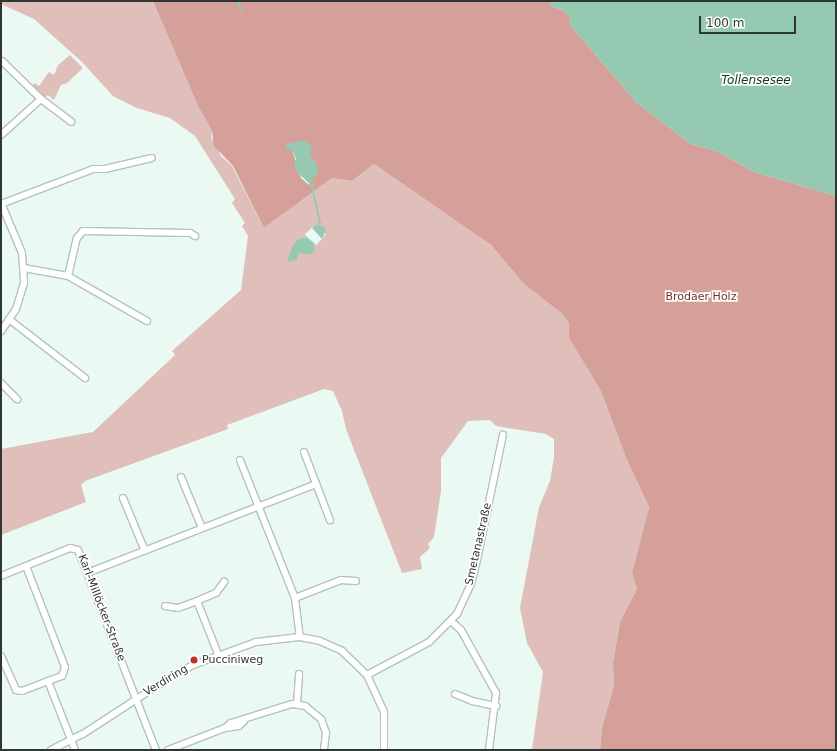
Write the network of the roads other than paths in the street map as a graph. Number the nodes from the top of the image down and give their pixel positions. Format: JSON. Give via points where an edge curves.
{"nodes":[{"id":1,"x":2,"y":62,"type":"dead end"},
{"id":2,"x":41,"y":99,"type":"junction"},
{"id":3,"x":71,"y":122,"type":"dead end"},
{"id":4,"x":1,"y":135,"type":"edge"},
{"id":5,"x":152,"y":158,"type":"dead end"},
{"id":6,"x":1,"y":203,"type":"edge"},
{"id":7,"x":195,"y":236,"type":"dead end"},
{"id":8,"x":24,"y":268,"type":"junction"},
{"id":9,"x":68,"y":276,"type":"junction"},
{"id":10,"x":10,"y":320,"type":"junction"},
{"id":11,"x":148,"y":321,"type":"dead end"},
{"id":12,"x":1,"y":331,"type":"edge"},
{"id":13,"x":85,"y":378,"type":"dead end"},
{"id":14,"x":1,"y":383,"type":"edge"},
{"id":15,"x":17,"y":399,"type":"dead end"},
{"id":16,"x":503,"y":435,"type":"dead end"},
{"id":17,"x":304,"y":452,"type":"dead end"},
{"id":18,"x":240,"y":460,"type":"dead end"},
{"id":19,"x":181,"y":477,"type":"dead end"},
{"id":20,"x":316,"y":484,"type":"junction"},
{"id":21,"x":123,"y":498,"type":"dead end"},
{"id":22,"x":259,"y":506,"type":"junction"},
{"id":23,"x":330,"y":520,"type":"dead end"},
{"id":24,"x":202,"y":528,"type":"junction"},
{"id":25,"x":145,"y":551,"type":"junction"},
{"id":26,"x":26,"y":566,"type":"junction"},
{"id":27,"x":87,"y":573,"type":"junction"},
{"id":28,"x":1,"y":576,"type":"edge"},
{"id":29,"x":356,"y":581,"type":"dead end"},
{"id":30,"x":224,"y":582,"type":"dead end"},
{"id":31,"x":295,"y":598,"type":"junction"},
{"id":32,"x":196,"y":601,"type":"junction"},
{"id":33,"x":164,"y":606,"type":"dead end"},
{"id":34,"x":452,"y":622,"type":"junction"},
{"id":35,"x":300,"y":637,"type":"junction"},
{"id":36,"x":218,"y":654,"type":"junction"},
{"id":37,"x":1,"y":656,"type":"edge"},
{"id":38,"x":298,"y":674,"type":"dead end"},
{"id":39,"x":367,"y":675,"type":"junction"},
{"id":40,"x":48,"y":681,"type":"junction"},
{"id":41,"x":455,"y":694,"type":"dead end"},
{"id":42,"x":136,"y":699,"type":"junction"},
{"id":43,"x":297,"y":704,"type":"junction"},
{"id":44,"x":496,"y":706,"type":"junction"},
{"id":45,"x":71,"y":740,"type":"junction"},
{"id":46,"x":51,"y":750,"type":"edge"},
{"id":47,"x":75,"y":750,"type":"edge"},
{"id":48,"x":156,"y":750,"type":"edge"},
{"id":49,"x":168,"y":750,"type":"edge"},
{"id":50,"x":324,"y":750,"type":"edge"},
{"id":51,"x":384,"y":750,"type":"edge"},
{"id":52,"x":489,"y":750,"type":"edge"}],
"edges":[{"from":1,"to":2,"type":"street"},
{"from":2,"to":3,"type":"street"},
{"from":2,"to":4,"type":"street"},
{"from":5,"to":6,"type":"street","via":[[105,169],[93,169]]},
{"from":6,"to":8,"type":"street","via":[[16,235]]},
{"from":7,"to":9,"type":"street","via":[[190,232],[83,231],[77,238]]},
{"from":8,"to":9,"type":"street"},
{"from":8,"to":10,"type":"street","via":[[21,296]]},
{"from":9,"to":11,"type":"street"},
{"from":10,"to":12,"type":"street"},
{"from":10,"to":13,"type":"street"},
{"from":14,"to":15,"type":"street"},
{"from":16,"to":34,"type":"street","name":"Smetanastraße","via":[[476,565],[465,599]]},
{"from":17,"to":20,"type":"street"},
{"from":18,"to":22,"type":"street"},
{"from":19,"to":24,"type":"street"},
{"from":20,"to":22,"type":"street"},
{"from":20,"to":23,"type":"street"},
{"from":21,"to":25,"type":"street"},
{"from":22,"to":24,"type":"street"},
{"from":22,"to":31,"type":"street"},
{"from":24,"to":25,"type":"street"},
{"from":25,"to":27,"type":"street"},
{"from":26,"to":27,"type":"street","name":"Karl-Millöcker-Straße","via":[[74,548],[78,550]]},
{"from":26,"to":28,"type":"street","name":"Karl-Millöcker-Straße"},
{"from":26,"to":40,"type":"street","via":[[65,667],[62,676]]},
{"from":27,"to":42,"type":"street","name":"Karl-Millöcker-Straße"},
{"from":29,"to":31,"type":"street","via":[[341,580]]},
{"from":30,"to":32,"type":"street","via":[[216,593]]},
{"from":31,"to":35,"type":"street"},
{"from":32,"to":33,"type":"street","via":[[178,608]]},
{"from":32,"to":36,"type":"street"},
{"from":34,"to":39,"type":"street","name":"Smetanastraße","via":[[426,644]]},
{"from":34,"to":44,"type":"street","via":[[460,630],[496,693]]},
{"from":35,"to":36,"type":"street","name":"Verdiring","via":[[256,642]]},
{"from":35,"to":39,"type":"street","name":"Verdiring","via":[[320,641],[342,651]]},
{"from":36,"to":42,"type":"street","name":"Verdiring","via":[[166,680]]},
{"from":37,"to":40,"type":"street","via":[[16,690],[22,691]]},
{"from":38,"to":43,"type":"street"},
{"from":39,"to":51,"type":"street","name":"Verdiring","via":[[384,712]]},
{"from":40,"to":45,"type":"street"},
{"from":41,"to":44,"type":"street"},
{"from":42,"to":45,"type":"street","name":"Verdiring"},
{"from":42,"to":48,"type":"street","name":"Karl-Millöcker-Straße"},
{"from":43,"to":49,"type":"street","via":[[287,704],[244,721],[231,723],[225,728]]},
{"from":43,"to":50,"type":"street","via":[[310,709],[321,719],[326,733]]},
{"from":44,"to":52,"type":"street"},
{"from":45,"to":46,"type":"street","name":"Verdiring"},
{"from":45,"to":47,"type":"street"}]}
